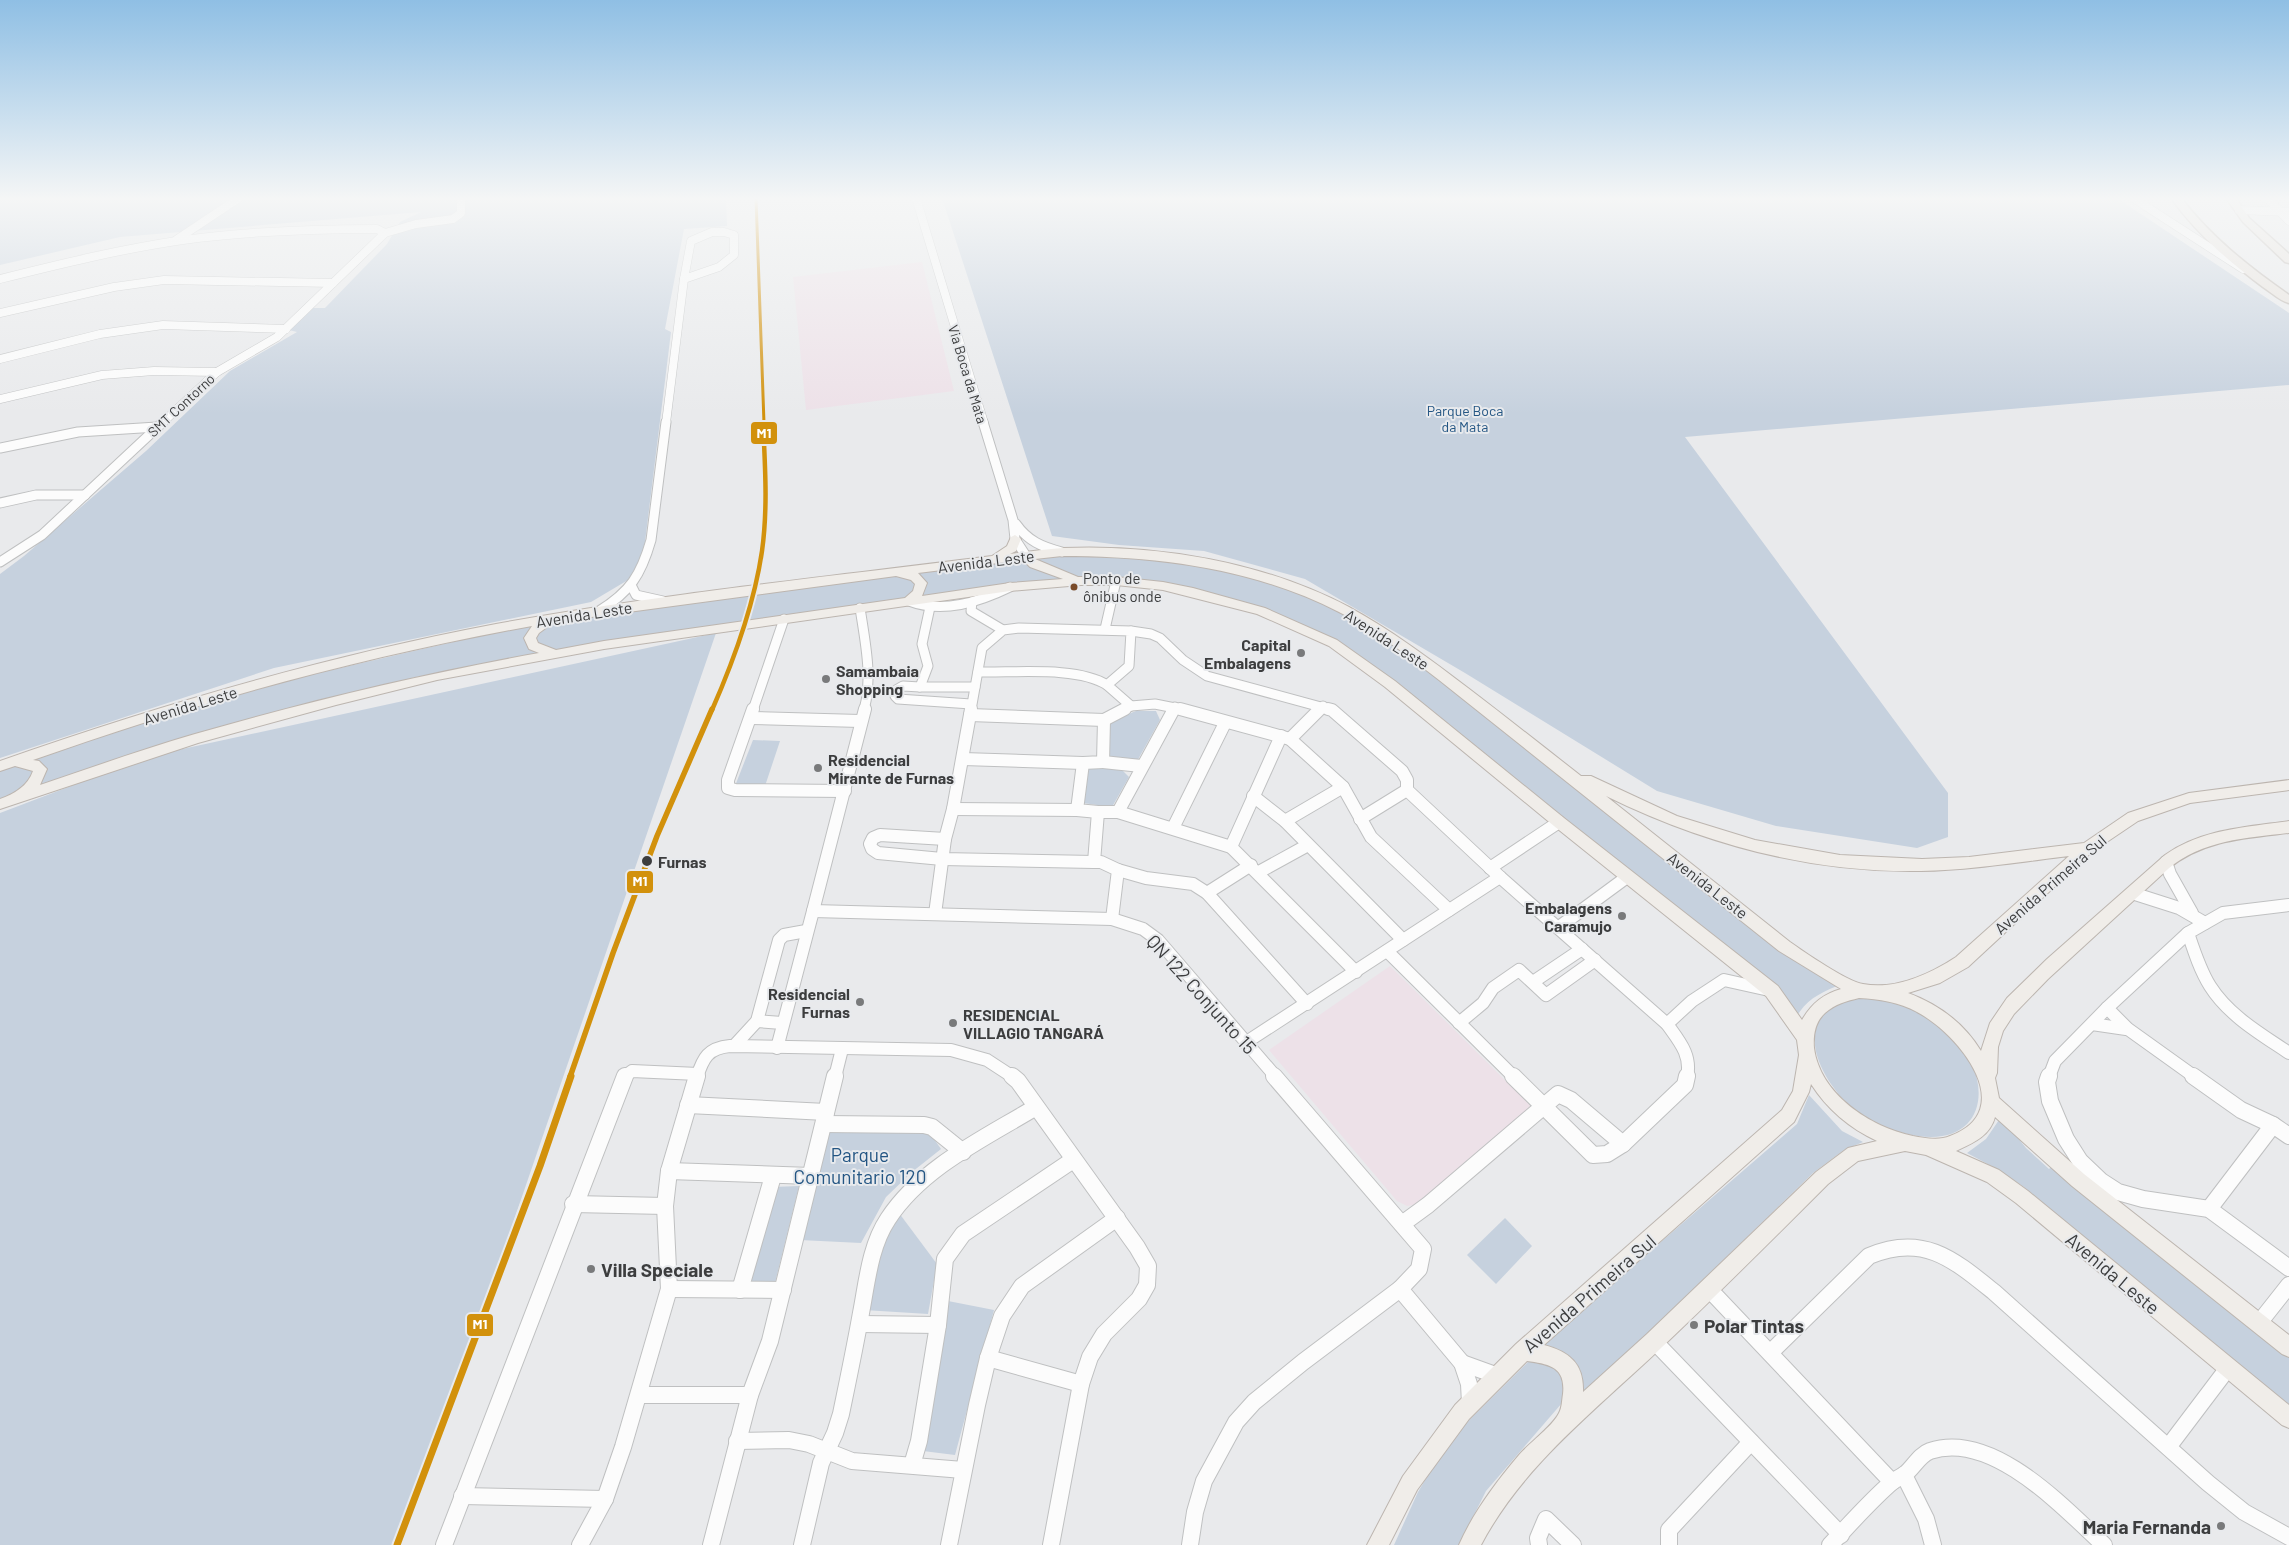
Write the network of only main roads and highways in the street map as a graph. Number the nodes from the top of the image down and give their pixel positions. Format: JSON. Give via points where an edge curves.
{"nodes":[{"id":1,"x":2245,"y":270,"type":"edge"},
{"id":2,"x":2289,"y":300,"type":"edge"},
{"id":3,"x":1015,"y":539,"type":"road end"},
{"id":4,"x":1026,"y":556,"type":"junction"},
{"id":5,"x":992,"y":560,"type":"junction"},
{"id":6,"x":874,"y":575,"type":"junction"},
{"id":7,"x":1082,"y":581,"type":"junction"},
{"id":8,"x":776,"y":587,"type":"joint"},
{"id":9,"x":909,"y":601,"type":"junction"},
{"id":10,"x":558,"y":617,"type":"junction"},
{"id":11,"x":553,"y":653,"type":"junction"},
{"id":12,"x":15,"y":761,"type":"junction"},
{"id":13,"x":0,"y":766,"type":"edge"},
{"id":14,"x":1566,"y":770,"type":"junction"},
{"id":15,"x":2289,"y":785,"type":"edge"},
{"id":16,"x":18,"y":798,"type":"junction"},
{"id":17,"x":0,"y":804,"type":"edge"},
{"id":18,"x":2289,"y":827,"type":"edge"},
{"id":19,"x":2087,"y":848,"type":"junction"},
{"id":20,"x":1860,"y":991,"type":"junction"},
{"id":21,"x":1879,"y":992,"type":"junction"},
{"id":22,"x":1806,"y":1047,"type":"junction"},
{"id":23,"x":1990,"y":1093,"type":"junction"},
{"id":24,"x":1904,"y":1143,"type":"junction"},
{"id":25,"x":1926,"y":1147,"type":"junction"},
{"id":26,"x":2289,"y":1347,"type":"edge"},
{"id":27,"x":1523,"y":1351,"type":"junction"},
{"id":28,"x":2289,"y":1418,"type":"edge"},
{"id":29,"x":1568,"y":1420,"type":"junction"},
{"id":30,"x":1378,"y":1545,"type":"edge"},
{"id":31,"x":1470,"y":1545,"type":"edge"}],
"edges":[{"from":1,"to":2,"type":"highway"},
{"from":3,"to":5,"type":"main road","via":[[1012,548]]},
{"from":4,"to":5,"type":"main road","name":"Avenida Leste"},
{"from":4,"to":7,"type":"main road","via":[[1049,571]]},
{"from":4,"to":14,"type":"main road","name":"Avenida Leste","via":[[1104,552],[1188,559],[1235,569],[1324,600],[1405,647]]},
{"from":5,"to":6,"type":"main road","name":"Avenida Leste"},
{"from":6,"to":8,"type":"main road","name":"Avenida Leste"},
{"from":6,"to":9,"type":"main road","via":[[920,579],[918,593]]},
{"from":7,"to":9,"type":"main road","name":"Avenida Leste"},
{"from":7,"to":22,"type":"main road","name":"Avenida Leste","via":[[1163,586],[1224,600],[1260,611],[1333,643],[1390,684],[1772,991]]},
{"from":8,"to":10,"type":"main road","name":"Avenida Leste"},
{"from":9,"to":11,"type":"main road","name":"Avenida Leste"},
{"from":10,"to":11,"type":"main road","via":[[540,626],[530,638],[533,646]]},
{"from":10,"to":12,"type":"main road","name":"Avenida Leste","via":[[307,671],[189,704]]},
{"from":11,"to":16,"type":"main road","name":"Avenida Leste","via":[[336,700],[195,739]]},
{"from":12,"to":13,"type":"main road","name":"Avenida Leste"},
{"from":12,"to":16,"type":"main road","via":[[40,769],[32,786]]},
{"from":14,"to":19,"type":"main road","via":[[1672,820],[1724,838],[1792,855],[1842,862],[1951,864]]},
{"from":14,"to":20,"type":"main road","name":"Avenida Leste","via":[[1798,955]]},
{"from":15,"to":19,"type":"main road","name":"Avenida Primeira Sul","via":[[2212,794],[2169,805],[2133,817]]},
{"from":16,"to":17,"type":"main road","name":"Avenida Leste"},
{"from":18,"to":23,"type":"main road","via":[[2204,843],[2185,849],[2166,862],[2074,944],[2020,996],[1999,1022],[1988,1058]]},
{"from":19,"to":21,"type":"main road","name":"Avenida Primeira Sul","via":[[1962,962],[1915,987]]},
{"from":20,"to":21,"type":"main road"},
{"from":20,"to":22,"type":"main road","via":[[1842,993],[1815,1010],[1808,1023]]},
{"from":21,"to":23,"type":"main road","via":[[1920,1005],[1952,1027],[1972,1048],[1983,1066]]},
{"from":22,"to":24,"type":"main road","via":[[1814,1073],[1825,1092],[1841,1108],[1867,1127]]},
{"from":22,"to":27,"type":"main road","name":"Avenida Primeira Sul","via":[[1801,1092],[1777,1128]]},
{"from":23,"to":25,"type":"main road","via":[[1987,1118],[1978,1131],[1947,1146]]},
{"from":23,"to":26,"type":"main road","via":[[2078,1180]]},
{"from":24,"to":25,"type":"main road"},
{"from":24,"to":29,"type":"main road","via":[[1854,1154],[1822,1178]]},
{"from":25,"to":28,"type":"main road","name":"Avenida Leste","via":[[1993,1176]]},
{"from":27,"to":29,"type":"main road","via":[[1546,1354],[1569,1368],[1574,1397]]},
{"from":27,"to":30,"type":"main road","name":"Avenida Primeira Sul","via":[[1462,1412],[1410,1483]]},
{"from":29,"to":31,"type":"main road","via":[[1526,1463],[1482,1522]]}]}
